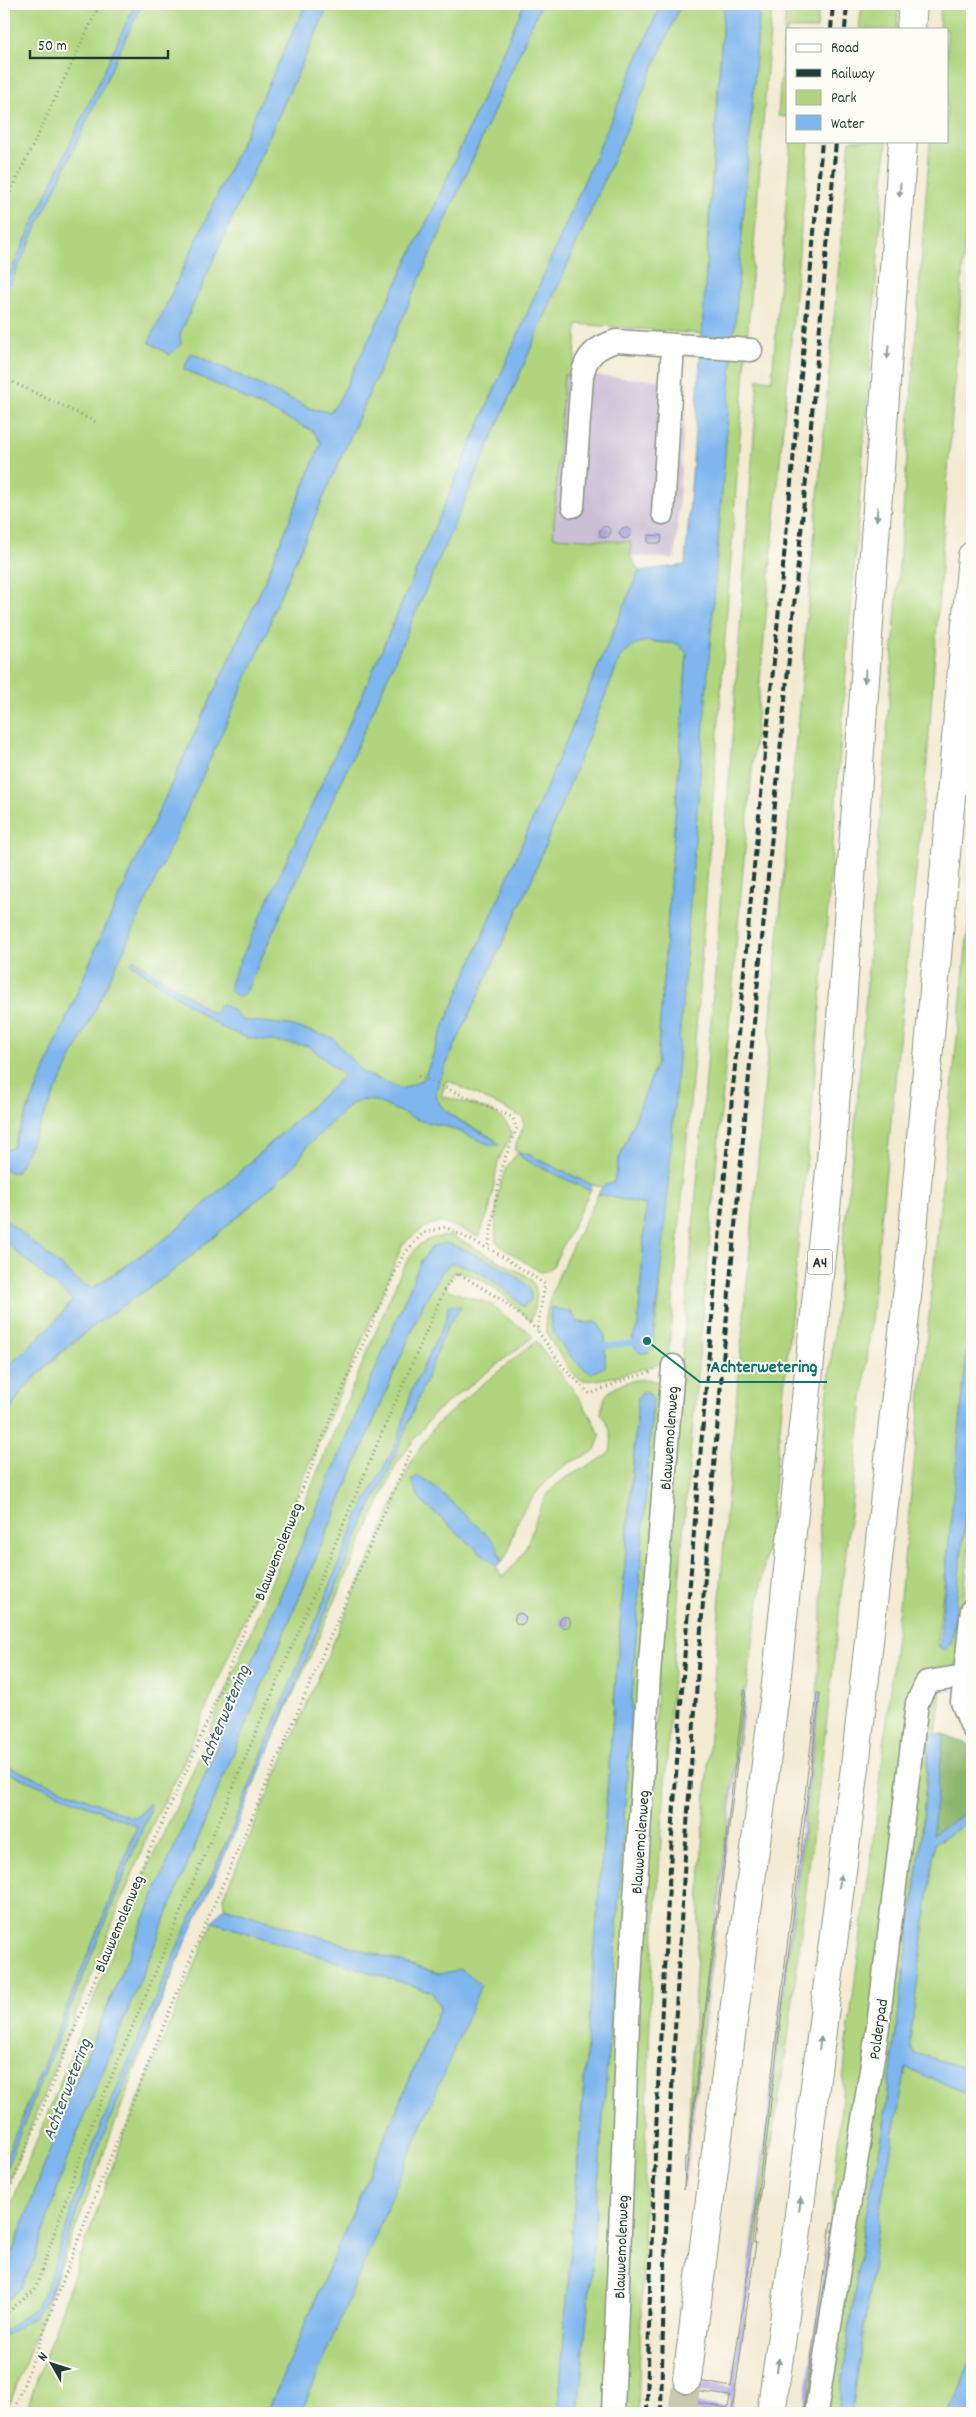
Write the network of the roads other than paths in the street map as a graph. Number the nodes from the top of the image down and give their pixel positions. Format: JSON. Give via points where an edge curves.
{"nodes":[{"id":1,"x":913,"y":4,"type":"edge"},
{"id":2,"x":911,"y":28,"type":"edge"},
{"id":3,"x":903,"y":142,"type":"edge"},
{"id":4,"x":673,"y":345,"type":"junction"},
{"id":5,"x":751,"y":350,"type":"dead end"},
{"id":6,"x":573,"y":506,"type":"dead end"},
{"id":7,"x":663,"y":512,"type":"dead end"},
{"id":8,"x":972,"y":556,"type":"edge"},
{"id":9,"x":673,"y":1366,"type":"road end"},
{"id":10,"x":972,"y":1610,"type":"edge"},
{"id":11,"x":964,"y":1676,"type":"junction"},
{"id":12,"x":972,"y":1727,"type":"edge"},
{"id":13,"x":687,"y":2379,"type":"tunnel mouth"},
{"id":14,"x":613,"y":2413,"type":"edge"},
{"id":15,"x":771,"y":2413,"type":"edge"},
{"id":16,"x":816,"y":2413,"type":"edge"}],
"edges":[{"from":1,"to":2,"type":"highway"},
{"from":3,"to":13,"type":"highway","number":"A4","one_way":true,"via":[[831,1161],[775,1694]]},
{"from":4,"to":5,"type":"street"},
{"from":4,"to":6,"type":"street","via":[[616,341],[591,354],[584,365]]},
{"from":4,"to":7,"type":"street"},
{"from":15,"to":8,"type":"highway","one_way":true,"via":[[853,1777],[907,1296]]},
{"from":9,"to":14,"type":"street","name":"Blauwemolenweg","via":[[628,1995]]},
{"from":10,"to":11,"type":"street"},
{"from":11,"to":12,"type":"street","via":[[962,1702]]},
{"from":11,"to":16,"type":"street","name":"Polderpad","via":[[927,1682],[917,1703],[878,2026]]}]}
